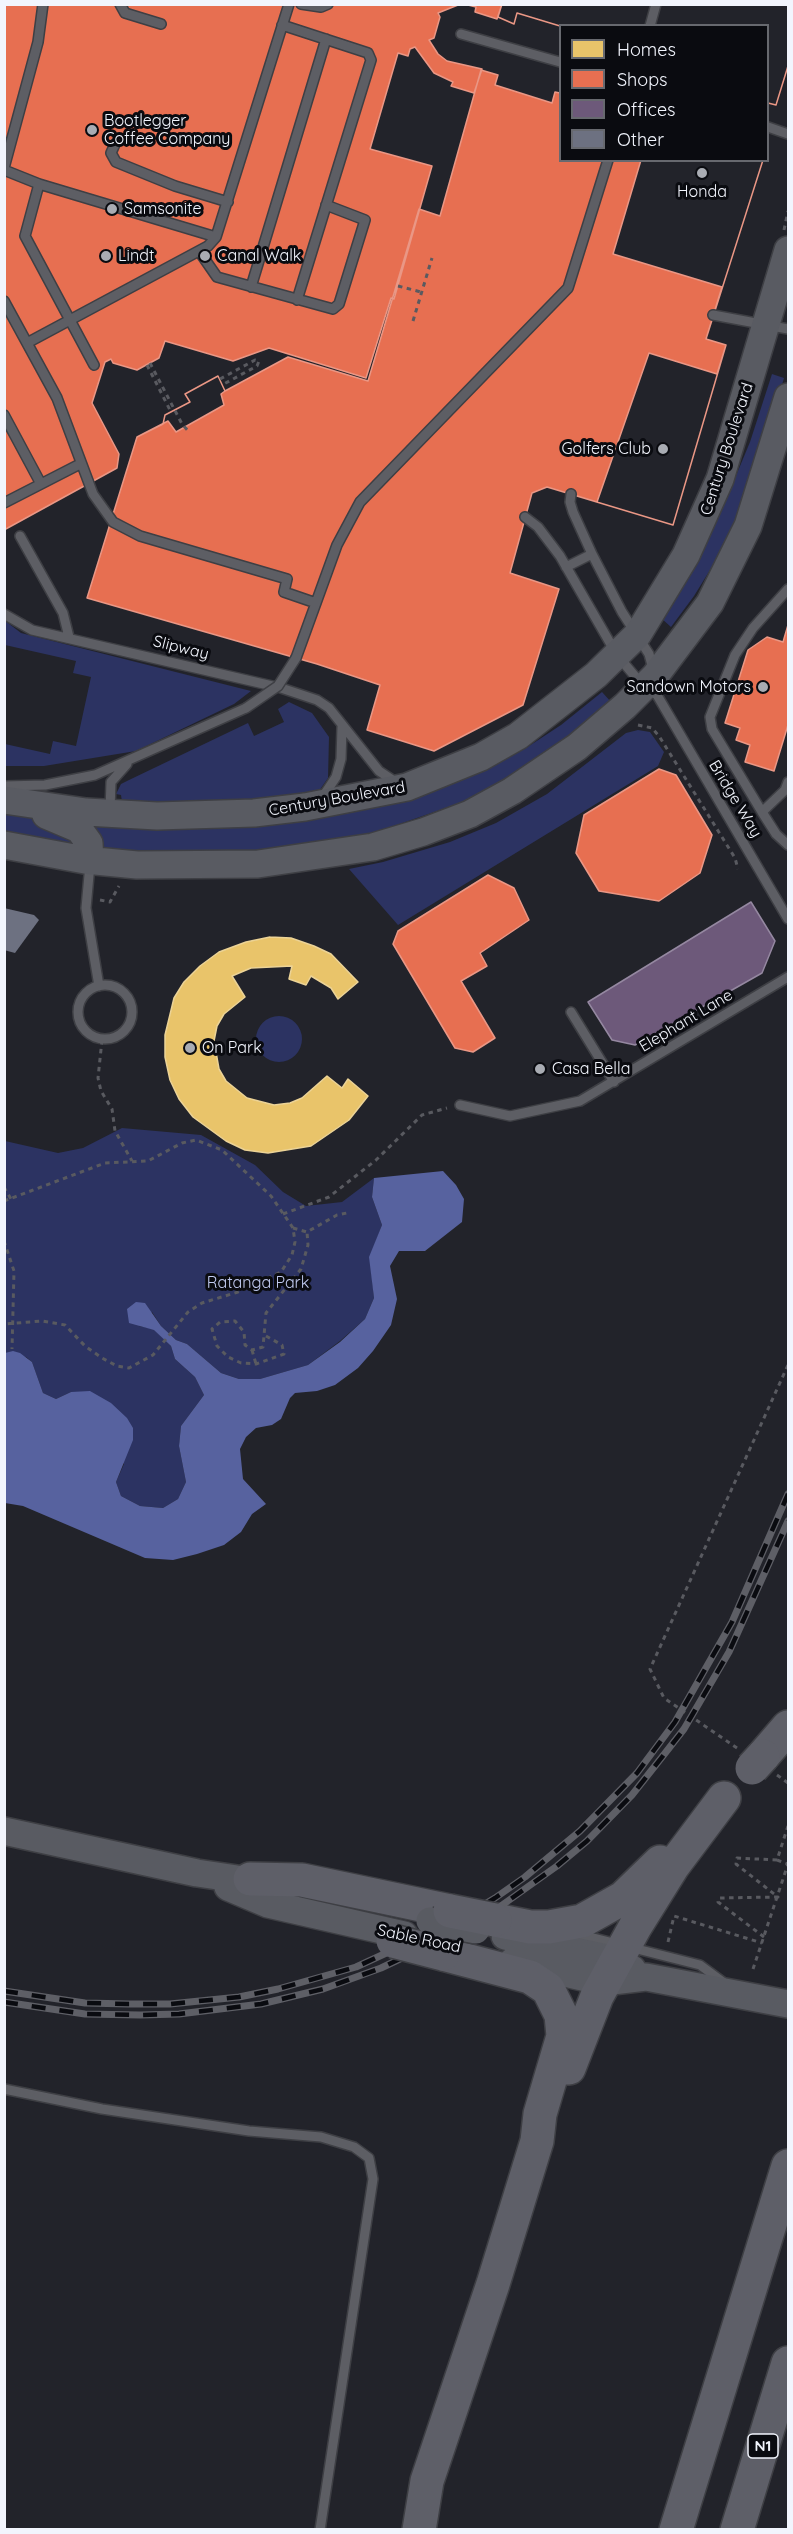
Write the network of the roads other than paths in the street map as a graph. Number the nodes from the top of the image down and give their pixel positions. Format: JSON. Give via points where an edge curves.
{"nodes":[{"id":1,"x":43,"y":4,"type":"edge"},
{"id":2,"x":120,"y":4,"type":"edge"},
{"id":3,"x":289,"y":4,"type":"edge"},
{"id":4,"x":301,"y":4,"type":"edge"},
{"id":5,"x":328,"y":4,"type":"edge"},
{"id":6,"x":656,"y":4,"type":"edge"},
{"id":7,"x":160,"y":24,"type":"dead end"},
{"id":8,"x":651,"y":24,"type":"edge"},
{"id":9,"x":282,"y":25,"type":"junction"},
{"id":10,"x":461,"y":34,"type":"dead end"},
{"id":11,"x":326,"y":39,"type":"junction"},
{"id":12,"x":559,"y":61,"type":"edge"},
{"id":13,"x":769,"y":127,"type":"edge"},
{"id":14,"x":789,"y":134,"type":"edge"},
{"id":15,"x":115,"y":144,"type":"dead end"},
{"id":16,"x":608,"y":162,"type":"edge"},
{"id":17,"x":4,"y":169,"type":"edge"},
{"id":18,"x":39,"y":184,"type":"junction"},
{"id":19,"x":228,"y":202,"type":"junction"},
{"id":20,"x":326,"y":206,"type":"junction"},
{"id":21,"x":216,"y":237,"type":"junction"},
{"id":22,"x":789,"y":250,"type":"edge"},
{"id":23,"x":199,"y":251,"type":"junction"},
{"id":24,"x":251,"y":287,"type":"junction"},
{"id":25,"x":297,"y":300,"type":"junction"},
{"id":26,"x":4,"y":301,"type":"edge"},
{"id":27,"x":713,"y":315,"type":"dead end"},
{"id":28,"x":70,"y":320,"type":"junction"},
{"id":29,"x":778,"y":326,"type":"edge"},
{"id":30,"x":27,"y":344,"type":"junction"},
{"id":31,"x":94,"y":365,"type":"dead end"},
{"id":32,"x":789,"y":397,"type":"edge"},
{"id":33,"x":4,"y":415,"type":"edge"},
{"id":34,"x":80,"y":464,"type":"junction"},
{"id":35,"x":41,"y":484,"type":"junction"},
{"id":36,"x":571,"y":494,"type":"dead end"},
{"id":37,"x":4,"y":503,"type":"edge"},
{"id":38,"x":525,"y":517,"type":"dead end"},
{"id":39,"x":20,"y":536,"type":"dead end"},
{"id":40,"x":592,"y":554,"type":"junction"},
{"id":41,"x":566,"y":567,"type":"junction"},
{"id":42,"x":789,"y":589,"type":"edge"},
{"id":43,"x":316,"y":603,"type":"junction"},
{"id":44,"x":4,"y":614,"type":"edge"},
{"id":45,"x":638,"y":634,"type":"junction"},
{"id":46,"x":69,"y":637,"type":"junction"},
{"id":47,"x":617,"y":655,"type":"junction"},
{"id":48,"x":652,"y":686,"type":"junction"},
{"id":49,"x":342,"y":727,"type":"junction"},
{"id":50,"x":135,"y":759,"type":"junction"},
{"id":51,"x":789,"y":782,"type":"edge"},
{"id":52,"x":4,"y":786,"type":"edge"},
{"id":53,"x":407,"y":787,"type":"junction"},
{"id":54,"x":4,"y":800,"type":"edge"},
{"id":55,"x":4,"y":805,"type":"edge"},
{"id":56,"x":305,"y":807,"type":"junction"},
{"id":57,"x":762,"y":813,"type":"junction"},
{"id":58,"x":110,"y":814,"type":"junction"},
{"id":59,"x":4,"y":845,"type":"edge"},
{"id":60,"x":789,"y":845,"type":"edge"},
{"id":61,"x":90,"y":861,"type":"junction"},
{"id":62,"x":789,"y":919,"type":"edge"},
{"id":63,"x":789,"y":977,"type":"edge"},
{"id":64,"x":99,"y":986,"type":"junction"},
{"id":65,"x":571,"y":1012,"type":"dead end"},
{"id":66,"x":614,"y":1082,"type":"junction"},
{"id":67,"x":460,"y":1105,"type":"road end"},
{"id":68,"x":789,"y":1727,"type":"edge"},
{"id":69,"x":724,"y":1798,"type":"junction"},
{"id":70,"x":4,"y":1831,"type":"edge"},
{"id":71,"x":197,"y":1873,"type":"junction"},
{"id":72,"x":250,"y":1879,"type":"joint"},
{"id":73,"x":487,"y":1925,"type":"junction"},
{"id":74,"x":549,"y":1927,"type":"junction"},
{"id":75,"x":392,"y":1936,"type":"joint"},
{"id":76,"x":448,"y":1950,"type":"junction"},
{"id":77,"x":615,"y":1962,"type":"junction"},
{"id":78,"x":738,"y":1994,"type":"junction"},
{"id":79,"x":783,"y":2003,"type":"edge"},
{"id":80,"x":4,"y":2089,"type":"edge"},
{"id":81,"x":537,"y":2141,"type":"junction"},
{"id":82,"x":789,"y":2166,"type":"edge"},
{"id":83,"x":789,"y":2363,"type":"edge"},
{"id":84,"x":320,"y":2529,"type":"edge"},
{"id":85,"x":419,"y":2529,"type":"edge"},
{"id":86,"x":676,"y":2529,"type":"edge"},
{"id":87,"x":737,"y":2529,"type":"edge"}],
"edges":[{"from":1,"to":17,"type":"lane","via":[[38,42]]},
{"from":2,"to":7,"type":"lane","via":[[124,13]]},
{"from":3,"to":9,"type":"lane"},
{"from":4,"to":5,"type":"lane"},
{"from":6,"to":8,"type":"lane"},
{"from":9,"to":11,"type":"lane"},
{"from":9,"to":19,"type":"lane"},
{"from":10,"to":12,"type":"lane"},
{"from":11,"to":20,"type":"lane","via":[[368,53],[371,60]]},
{"from":11,"to":24,"type":"lane"},
{"from":13,"to":14,"type":"lane"},
{"from":15,"to":19,"type":"lane","via":[[111,153],[116,162]]},
{"from":16,"to":43,"type":"lane","via":[[568,288],[360,502],[337,545]]},
{"from":17,"to":18,"type":"lane"},
{"from":18,"to":21,"type":"lane"},
{"from":18,"to":28,"type":"lane","via":[[25,236]]},
{"from":19,"to":21,"type":"lane"},
{"from":20,"to":25,"type":"lane"},
{"from":20,"to":25,"type":"lane","via":[[365,221],[339,304],[329,310]]},
{"from":21,"to":23,"type":"lane"},
{"from":22,"to":29,"type":"main road","name":"Century Boulevard"},
{"from":23,"to":24,"type":"lane","via":[[217,277]]},
{"from":23,"to":28,"type":"lane"},
{"from":24,"to":25,"type":"lane"},
{"from":26,"to":30,"type":"lane"},
{"from":27,"to":29,"type":"lane"},
{"from":28,"to":30,"type":"lane"},
{"from":28,"to":31,"type":"lane"},
{"from":29,"to":45,"type":"main road","name":"Century Boulevard","via":[[700,528]]},
{"from":30,"to":34,"type":"lane","via":[[57,398]]},
{"from":32,"to":48,"type":"main road","via":[[758,497],[731,561],[710,603]]},
{"from":33,"to":35,"type":"lane"},
{"from":34,"to":35,"type":"lane"},
{"from":34,"to":43,"type":"lane","via":[[103,510],[124,529],[283,578],[284,592]]},
{"from":35,"to":37,"type":"lane"},
{"from":36,"to":40,"type":"lane","via":[[573,512]]},
{"from":38,"to":41,"type":"lane","via":[[538,527]]},
{"from":39,"to":46,"type":"lane","via":[[63,613]]},
{"from":40,"to":41,"type":"lane"},
{"from":40,"to":45,"type":"lane"},
{"from":41,"to":47,"type":"lane"},
{"from":42,"to":57,"type":"lane","via":[[763,616],[735,656],[710,717],[712,729]]},
{"from":43,"to":50,"type":"lane","bridge":true,"via":[[296,658],[278,686],[262,698]]},
{"from":44,"to":46,"type":"lane","name":"Slipway","via":[[32,630]]},
{"from":45,"to":47,"type":"main road","name":"Century Boulevard"},
{"from":45,"to":48,"type":"lane","via":[[649,654]]},
{"from":46,"to":49,"type":"lane","name":"Slipway","via":[[303,694],[329,708]]},
{"from":47,"to":48,"type":"lane"},
{"from":47,"to":53,"type":"main road","name":"Century Boulevard","via":[[518,736],[482,758]]},
{"from":48,"to":61,"type":"main road","via":[[542,772],[470,814],[423,832],[373,847],[258,864],[137,865]]},
{"from":48,"to":62,"type":"lane","name":"Bridge Way"},
{"from":49,"to":53,"type":"lane","name":"Slipway","via":[[380,771]]},
{"from":49,"to":56,"type":"lane","via":[[336,777],[326,795]]},
{"from":50,"to":52,"type":"lane","via":[[94,775],[45,785]]},
{"from":50,"to":58,"type":"lane","via":[[111,782]]},
{"from":51,"to":57,"type":"lane"},
{"from":53,"to":56,"type":"main road","name":"Century Boulevard"},
{"from":54,"to":58,"type":"main road","name":"Century Boulevard"},
{"from":55,"to":61,"type":"main road","via":[[42,813],[79,829],[89,843]]},
{"from":56,"to":58,"type":"main road","name":"Century Boulevard","via":[[204,816]]},
{"from":57,"to":60,"type":"lane"},
{"from":59,"to":61,"type":"main road"},
{"from":61,"to":64,"type":"lane","via":[[86,908]]},
{"from":63,"to":66,"type":"lane","name":"Elephant Lane"},
{"from":64,"to":64,"type":"lane","via":[[80,1000],[77,1011],[88,1034],[102,1040],[117,1037],[128,1028],[133,1013],[129,999],[119,988]]},
{"from":65,"to":66,"type":"lane"},
{"from":66,"to":67,"type":"lane","name":"Elephant Lane","via":[[580,1101],[510,1116]]},
{"from":68,"to":69,"type":"highway","via":[[753,1759]]},
{"from":69,"to":74,"type":"highway","via":[[623,1898],[582,1921]]},
{"from":69,"to":77,"type":"highway","via":[[673,1866]]},
{"from":70,"to":71,"type":"main road","name":"Sable Road"},
{"from":71,"to":72,"type":"main road","name":"Sable Road"},
{"from":71,"to":75,"type":"main road","name":"Sable Road","via":[[268,1904]]},
{"from":72,"to":73,"type":"highway","bridge":true,"via":[[302,1880]]},
{"from":73,"to":74,"type":"highway"},
{"from":73,"to":77,"type":"main road","name":"Sable Road"},
{"from":74,"to":77,"type":"lane"},
{"from":75,"to":76,"type":"highway","bridge":true},
{"from":76,"to":77,"type":"main road","name":"Sable Road"},
{"from":76,"to":81,"type":"highway","via":[[530,1977],[548,1989],[561,2015],[563,2036],[540,2114]]},
{"from":77,"to":78,"type":"main road","name":"Sable Road","via":[[646,1977]]},
{"from":77,"to":78,"type":"lane","via":[[700,1965]]},
{"from":77,"to":81,"type":"highway"},
{"from":78,"to":79,"type":"main road","name":"Sable Road"},
{"from":80,"to":84,"type":"lane","via":[[249,2131],[321,2137],[354,2147],[369,2158],[373,2179]]},
{"from":81,"to":85,"type":"highway","via":[[427,2481]]},
{"from":82,"to":86,"type":"highway"},
{"from":83,"to":87,"type":"highway","number":"N1"}]}
